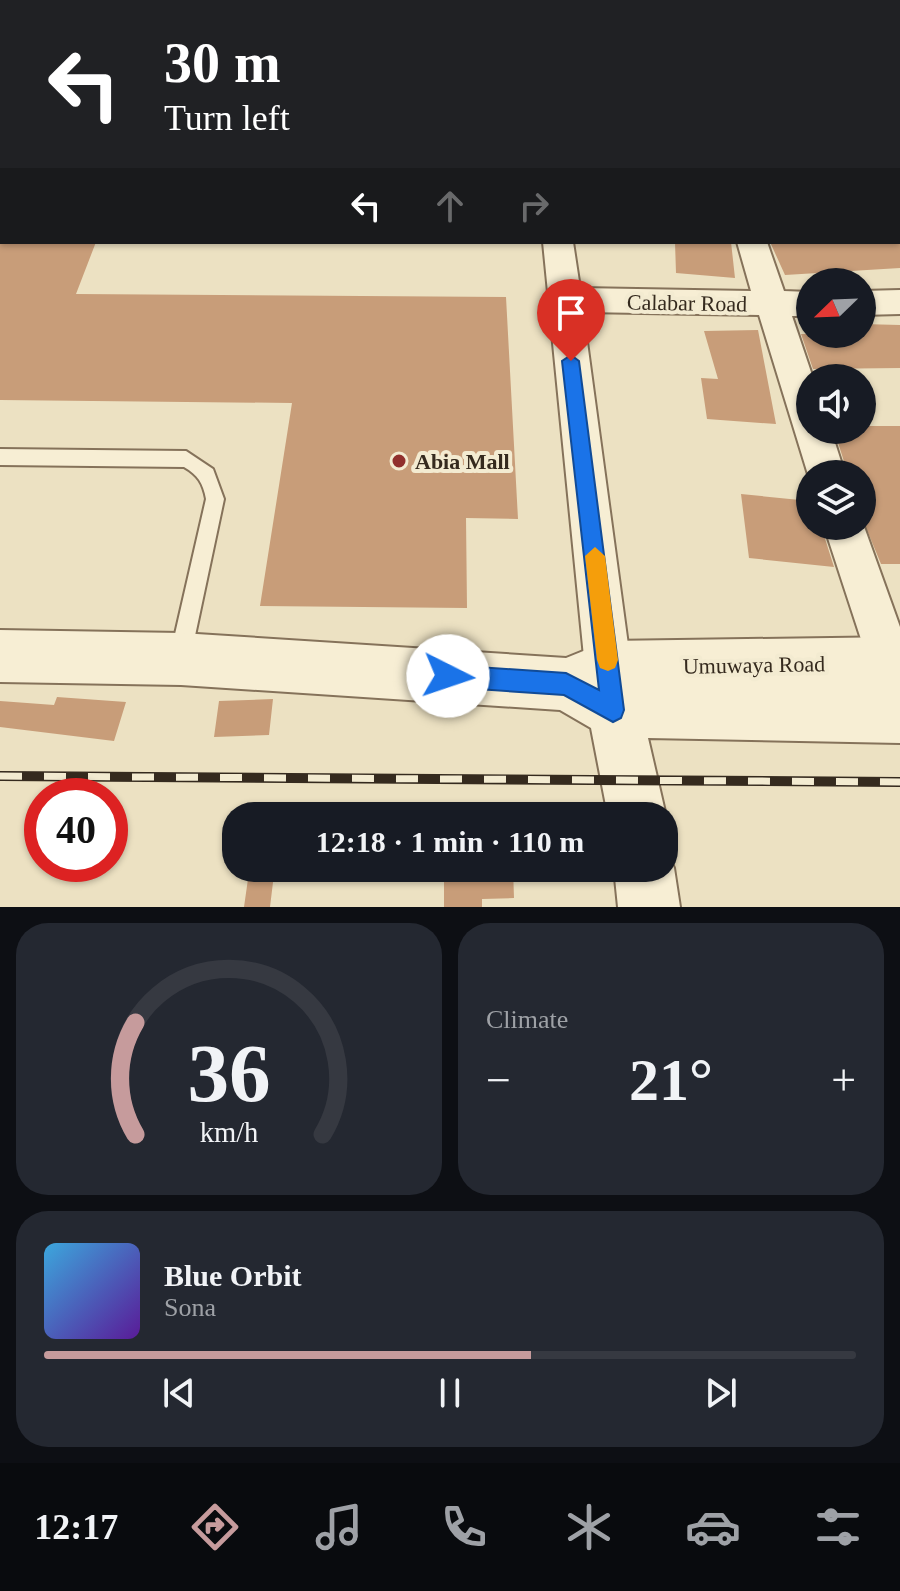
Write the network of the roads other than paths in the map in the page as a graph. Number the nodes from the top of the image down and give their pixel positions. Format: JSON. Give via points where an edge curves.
{"nodes":[{"id":1,"x":558,"y":244,"type":"edge"},
{"id":2,"x":753,"y":244,"type":"edge"},
{"id":3,"x":563,"y":300,"type":"junction"},
{"id":4,"x":900,"y":302,"type":"edge"},
{"id":5,"x":876,"y":303,"type":"edge"},
{"id":6,"x":769,"y":304,"type":"junction"},
{"id":7,"x":796,"y":304,"type":"edge"},
{"id":8,"x":796,"y":384,"type":"edge"},
{"id":9,"x":0,"y":457,"type":"edge"},
{"id":10,"x":849,"y":540,"type":"edge"},
{"id":11,"x":0,"y":656,"type":"edge"},
{"id":12,"x":181,"y":659,"type":"junction"},
{"id":13,"x":895,"y":663,"type":"edge"},
{"id":14,"x":596,"y":687,"type":"junction"},
{"id":15,"x":900,"y":716,"type":"edge"},
{"id":16,"x":635,"y":802,"type":"edge"},
{"id":17,"x":646,"y":882,"type":"edge"},
{"id":18,"x":649,"y":907,"type":"edge"}],
"edges":[{"from":1,"to":3,"type":"street"},
{"from":2,"to":6,"type":"street"},
{"from":3,"to":6,"type":"street","name":"Calabar Road"},
{"from":3,"to":14,"type":"street"},
{"from":4,"to":5,"type":"street"},
{"from":6,"to":7,"type":"street","name":"Calabar Road"},
{"from":6,"to":8,"type":"street"},
{"from":9,"to":12,"type":"lane","via":[[186,459],[212,479],[215,499]]},
{"from":10,"to":13,"type":"street"},
{"from":11,"to":12,"type":"street"},
{"from":12,"to":14,"type":"street"},
{"from":13,"to":14,"type":"street","name":"Umuwaya Road"},
{"from":14,"to":15,"type":"street","name":"Umuwaya Road"},
{"from":14,"to":16,"type":"street"},
{"from":17,"to":18,"type":"street"}]}
